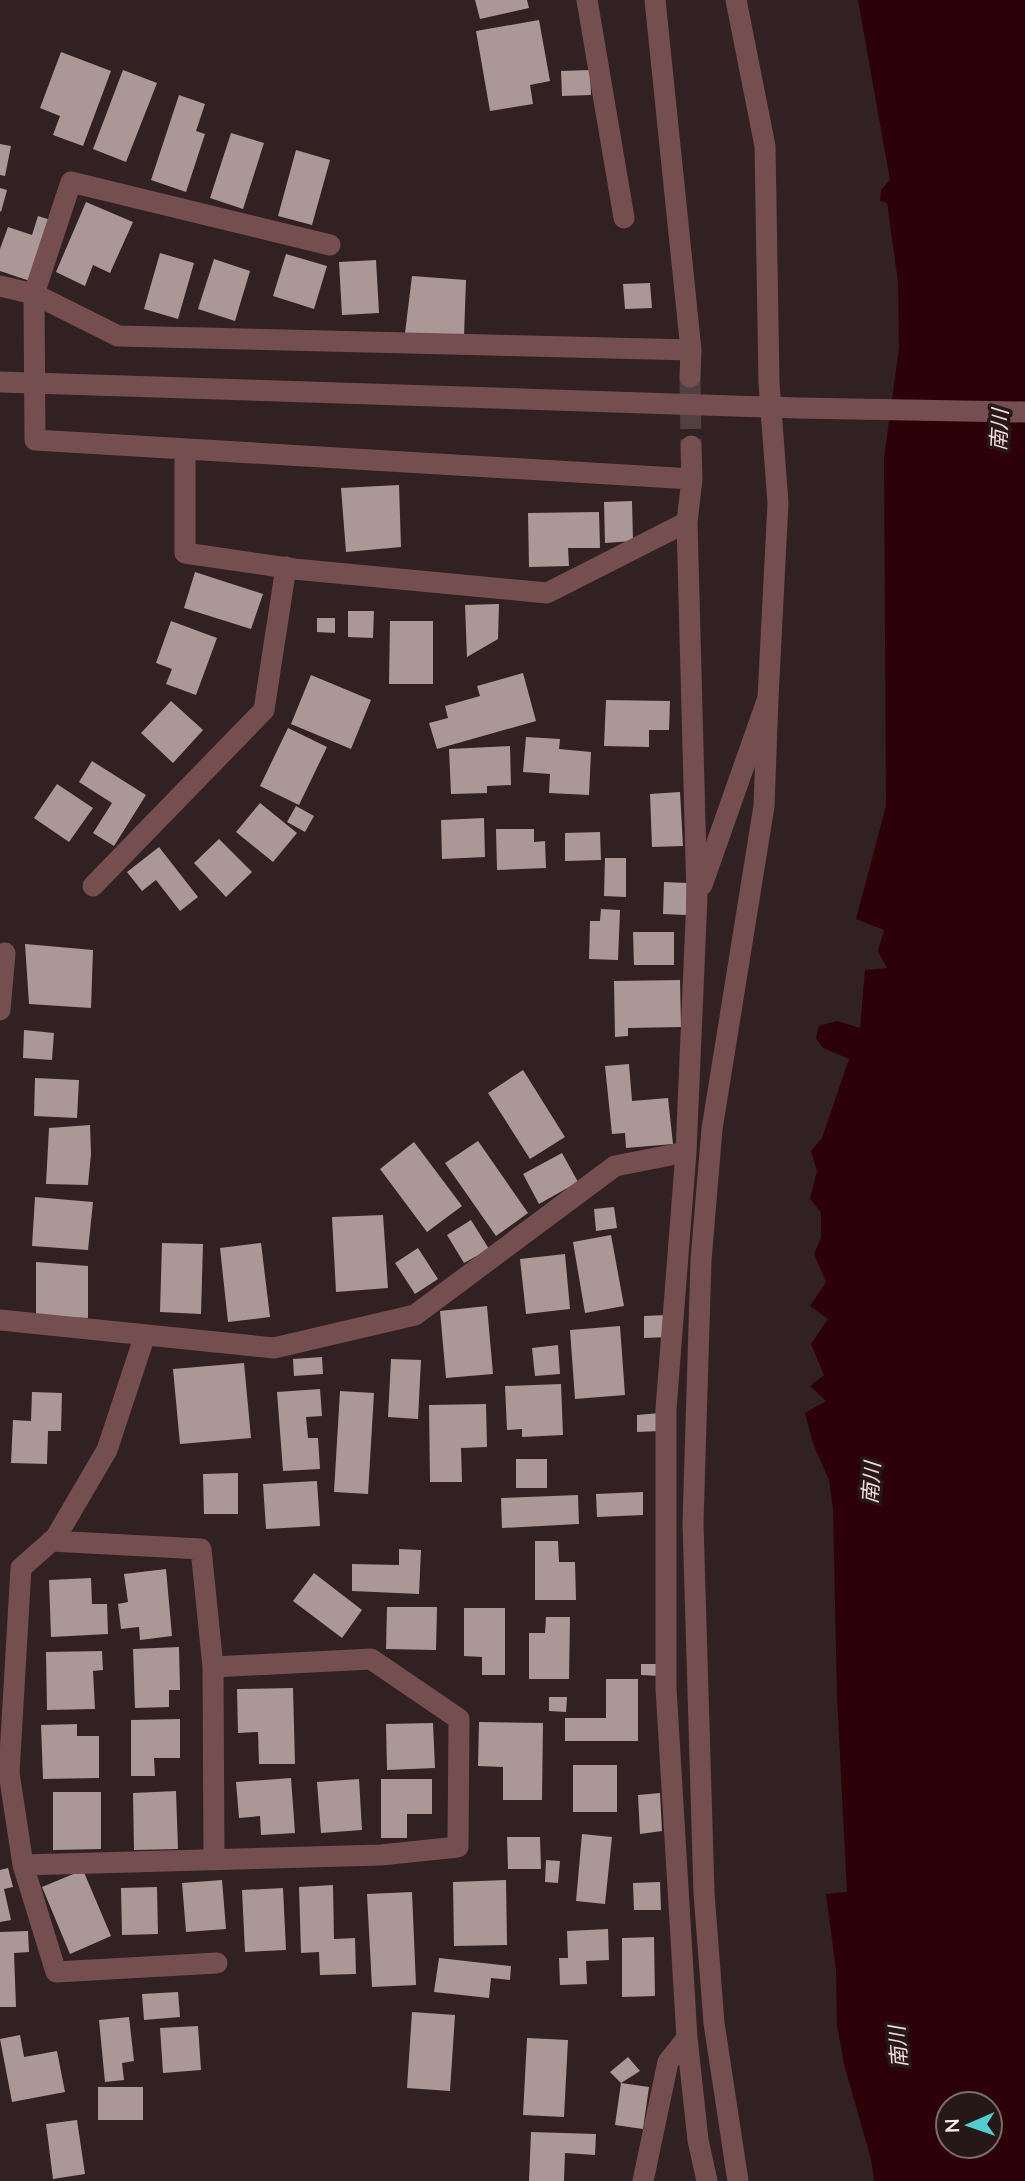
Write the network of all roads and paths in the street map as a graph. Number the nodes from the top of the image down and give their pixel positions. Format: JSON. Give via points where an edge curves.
{"nodes":[{"id":1,"x":587,"y":0,"type":"edge"},
{"id":2,"x":655,"y":0,"type":"edge"},
{"id":3,"x":736,"y":0,"type":"edge"},
{"id":4,"x":624,"y":218,"type":"dead end"},
{"id":5,"x":330,"y":245,"type":"dead end"},
{"id":6,"x":0,"y":286,"type":"edge"},
{"id":7,"x":34,"y":293,"type":"junction"},
{"id":8,"x":691,"y":350,"type":"junction"},
{"id":9,"x":690,"y":377,"type":"tunnel mouth"},
{"id":10,"x":0,"y":382,"type":"edge"},
{"id":11,"x":34,"y":383,"type":"junction"},
{"id":12,"x":771,"y":407,"type":"junction"},
{"id":13,"x":1025,"y":412,"type":"edge"},
{"id":14,"x":691,"y":446,"type":"tunnel mouth"},
{"id":15,"x":185,"y":449,"type":"junction"},
{"id":16,"x":692,"y":479,"type":"junction"},
{"id":17,"x":687,"y":522,"type":"junction"},
{"id":18,"x":286,"y":567,"type":"junction"},
{"id":19,"x":768,"y":698,"type":"junction"},
{"id":20,"x":93,"y":886,"type":"dead end"},
{"id":21,"x":697,"y":897,"type":"junction"},
{"id":22,"x":5,"y":953,"type":"dead end"},
{"id":23,"x":0,"y":1010,"type":"edge"},
{"id":24,"x":686,"y":1152,"type":"junction"},
{"id":25,"x":0,"y":1320,"type":"edge"},
{"id":26,"x":145,"y":1335,"type":"junction"},
{"id":27,"x":51,"y":1541,"type":"junction"},
{"id":28,"x":213,"y":1667,"type":"junction"},
{"id":29,"x":215,"y":1860,"type":"junction"},
{"id":30,"x":23,"y":1865,"type":"junction"},
{"id":31,"x":217,"y":1963,"type":"dead end"},
{"id":32,"x":687,"y":2038,"type":"junction"},
{"id":33,"x":643,"y":2181,"type":"edge"},
{"id":34,"x":707,"y":2181,"type":"edge"},
{"id":35,"x":738,"y":2181,"type":"edge"}],
"edges":[{"from":1,"to":4,"type":"street"},
{"from":2,"to":8,"type":"street"},
{"from":3,"to":12,"type":"street","via":[[765,146]]},
{"from":5,"to":7,"type":"street","via":[[71,182]]},
{"from":6,"to":7,"type":"street"},
{"from":7,"to":8,"type":"street","via":[[118,336]]},
{"from":7,"to":11,"type":"street"},
{"from":8,"to":9,"type":"street"},
{"from":10,"to":11,"type":"street"},
{"from":11,"to":12,"type":"street"},
{"from":11,"to":15,"type":"street","via":[[35,440]]},
{"from":12,"to":13,"type":"street"},
{"from":12,"to":19,"type":"street","via":[[778,503]]},
{"from":14,"to":16,"type":"street"},
{"from":15,"to":16,"type":"street"},
{"from":15,"to":18,"type":"street","via":[[185,553]]},
{"from":16,"to":17,"type":"street"},
{"from":17,"to":18,"type":"street","via":[[547,593]]},
{"from":17,"to":21,"type":"street"},
{"from":18,"to":20,"type":"street","via":[[264,710]]},
{"from":19,"to":21,"type":"street"},
{"from":19,"to":35,"type":"street","via":[[764,806],[711,1142],[701,1260],[693,1523],[704,1893],[714,2023]]},
{"from":21,"to":24,"type":"street"},
{"from":22,"to":23,"type":"street"},
{"from":24,"to":26,"type":"street","via":[[615,1166],[415,1315],[274,1348]]},
{"from":24,"to":32,"type":"street","via":[[666,1409],[666,1688]]},
{"from":25,"to":26,"type":"street"},
{"from":26,"to":27,"type":"street","via":[[107,1450]]},
{"from":27,"to":28,"type":"street","via":[[201,1549]]},
{"from":27,"to":30,"type":"street","via":[[21,1568],[9,1773]]},
{"from":28,"to":29,"type":"street"},
{"from":28,"to":29,"type":"street","via":[[371,1659],[458,1719],[458,1847],[381,1855]]},
{"from":29,"to":30,"type":"street"},
{"from":30,"to":31,"type":"street","via":[[56,1972]]},
{"from":32,"to":33,"type":"street","via":[[668,2062]]},
{"from":32,"to":34,"type":"street"}]}
